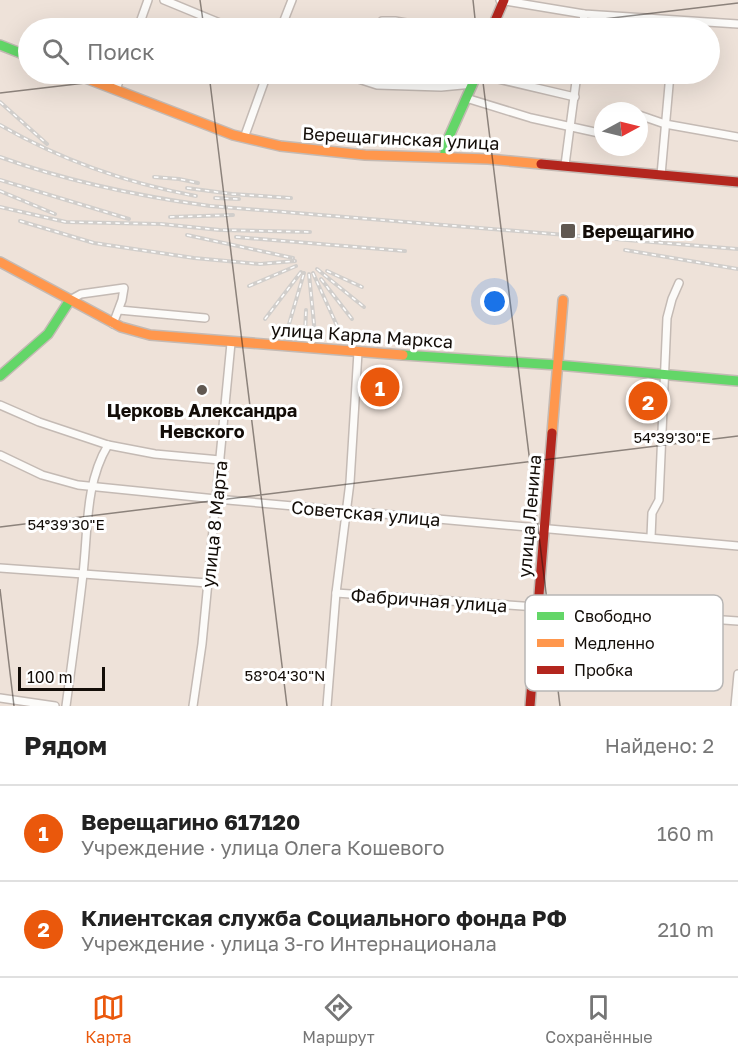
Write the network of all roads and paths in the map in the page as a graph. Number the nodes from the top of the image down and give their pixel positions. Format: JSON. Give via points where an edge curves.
{"nodes":[{"id":1,"x":148,"y":0,"type":"edge"},
{"id":2,"x":164,"y":0,"type":"edge"},
{"id":3,"x":292,"y":0,"type":"edge"},
{"id":4,"x":502,"y":0,"type":"edge"},
{"id":5,"x":584,"y":14,"type":"junction"},
{"id":6,"x":142,"y":18,"type":"edge"},
{"id":7,"x":208,"y":18,"type":"edge"},
{"id":8,"x":285,"y":18,"type":"edge"},
{"id":9,"x":496,"y":18,"type":"edge"},
{"id":10,"x":583,"y":18,"type":"edge"},
{"id":11,"x":617,"y":18,"type":"edge"},
{"id":12,"x":720,"y":24,"type":"edge"},
{"id":13,"x":738,"y":24,"type":"edge"},
{"id":14,"x":0,"y":45,"type":"edge"},
{"id":15,"x":18,"y":52,"type":"edge"},
{"id":16,"x":102,"y":84,"type":"edge"},
{"id":17,"x":118,"y":84,"type":"edge"},
{"id":18,"x":263,"y":84,"type":"edge"},
{"id":19,"x":386,"y":84,"type":"edge"},
{"id":20,"x":452,"y":84,"type":"edge"},
{"id":21,"x":473,"y":84,"type":"edge"},
{"id":22,"x":512,"y":84,"type":"edge"},
{"id":23,"x":576,"y":84,"type":"edge"},
{"id":24,"x":669,"y":84,"type":"edge"},
{"id":25,"x":116,"y":89,"type":"junction"},
{"id":26,"x":574,"y":96,"type":"junction"},
{"id":27,"x":466,"y":98,"type":"junction"},
{"id":28,"x":648,"y":118,"type":"edge"},
{"id":29,"x":665,"y":124,"type":"junction"},
{"id":30,"x":569,"y":127,"type":"junction"},
{"id":31,"x":594,"y":132,"type":"edge"},
{"id":32,"x":738,"y":137,"type":"edge"},
{"id":33,"x":244,"y":138,"type":"junction"},
{"id":34,"x":444,"y":157,"type":"junction"},
{"id":35,"x":565,"y":165,"type":"junction"},
{"id":36,"x":661,"y":175,"type":"junction"},
{"id":37,"x":738,"y":182,"type":"edge"},
{"id":38,"x":0,"y":262,"type":"edge"},
{"id":39,"x":680,"y":283,"type":"dead end"},
{"id":40,"x":70,"y":300,"type":"junction"},
{"id":41,"x":563,"y":300,"type":"dead end"},
{"id":42,"x":119,"y":310,"type":"junction"},
{"id":43,"x":205,"y":318,"type":"dead end"},
{"id":44,"x":113,"y":324,"type":"junction"},
{"id":45,"x":231,"y":342,"type":"junction"},
{"id":46,"x":358,"y":352,"type":"junction"},
{"id":47,"x":557,"y":365,"type":"junction"},
{"id":48,"x":664,"y":375,"type":"junction"},
{"id":49,"x":0,"y":376,"type":"edge"},
{"id":50,"x":738,"y":381,"type":"edge"},
{"id":51,"x":0,"y":405,"type":"edge"},
{"id":52,"x":108,"y":445,"type":"junction"},
{"id":53,"x":0,"y":455,"type":"edge"},
{"id":54,"x":220,"y":460,"type":"junction"},
{"id":55,"x":92,"y":486,"type":"junction"},
{"id":56,"x":216,"y":499,"type":"junction"},
{"id":57,"x":346,"y":511,"type":"junction"},
{"id":58,"x":546,"y":529,"type":"junction"},
{"id":59,"x":651,"y":537,"type":"junction"},
{"id":60,"x":738,"y":546,"type":"edge"},
{"id":61,"x":0,"y":568,"type":"edge"},
{"id":62,"x":83,"y":573,"type":"junction"},
{"id":63,"x":208,"y":583,"type":"junction"},
{"id":64,"x":336,"y":593,"type":"junction"},
{"id":65,"x":539,"y":595,"type":"edge"},
{"id":66,"x":525,"y":607,"type":"edge"},
{"id":67,"x":723,"y":620,"type":"edge"},
{"id":68,"x":738,"y":621,"type":"edge"},
{"id":69,"x":738,"y":674,"type":"edge"},
{"id":70,"x":531,"y":691,"type":"edge"},
{"id":71,"x":0,"y":698,"type":"edge"},
{"id":72,"x":54,"y":706,"type":"edge"},
{"id":73,"x":66,"y":706,"type":"edge"},
{"id":74,"x":193,"y":706,"type":"edge"},
{"id":75,"x":327,"y":706,"type":"edge"},
{"id":76,"x":530,"y":706,"type":"edge"},
{"id":77,"x":735,"y":706,"type":"edge"}],
"edges":[{"from":1,"to":6,"type":"street"},
{"from":2,"to":7,"type":"street"},
{"from":3,"to":8,"type":"street"},
{"from":4,"to":5,"type":"street"},
{"from":4,"to":9,"type":"main road"},
{"from":5,"to":10,"type":"street"},
{"from":5,"to":11,"type":"street"},
{"from":12,"to":13,"type":"street"},
{"from":14,"to":15,"type":"main road"},
{"from":16,"to":25,"type":"main road","name":"Верещагинская улица"},
{"from":17,"to":25,"type":"street"},
{"from":18,"to":33,"type":"street"},
{"from":19,"to":20,"type":"street"},
{"from":21,"to":27,"type":"main road"},
{"from":22,"to":26,"type":"street"},
{"from":23,"to":26,"type":"street"},
{"from":24,"to":29,"type":"street"},
{"from":25,"to":33,"type":"main road","name":"Верещагинская улица"},
{"from":26,"to":30,"type":"street"},
{"from":27,"to":30,"type":"street"},
{"from":27,"to":34,"type":"main road"},
{"from":28,"to":29,"type":"street"},
{"from":29,"to":32,"type":"street"},
{"from":29,"to":36,"type":"street"},
{"from":30,"to":31,"type":"street"},
{"from":30,"to":35,"type":"street"},
{"from":33,"to":34,"type":"main road","name":"Верещагинская улица","via":[[332,152]]},
{"from":34,"to":35,"type":"main road","name":"Верещагинская улица"},
{"from":35,"to":36,"type":"main road","name":"Верещагинская улица"},
{"from":36,"to":37,"type":"main road","name":"Верещагинская улица"},
{"from":38,"to":40,"type":"main road","name":"улица Карла Маркса"},
{"from":39,"to":48,"type":"street","via":[[668,312]]},
{"from":40,"to":42,"type":"street","via":[[81,294],[124,288]]},
{"from":40,"to":44,"type":"main road","name":"улица Карла Маркса"},
{"from":40,"to":49,"type":"main road","via":[[48,334]]},
{"from":41,"to":47,"type":"main road","name":"улица Ленина"},
{"from":42,"to":43,"type":"street"},
{"from":42,"to":44,"type":"street"},
{"from":44,"to":45,"type":"main road","name":"улица Карла Маркса","via":[[150,335]]},
{"from":45,"to":46,"type":"main road","name":"улица Карла Маркса"},
{"from":45,"to":54,"type":"street","name":"улица 8 Марта"},
{"from":46,"to":47,"type":"main road","name":"улица Карла Маркса"},
{"from":46,"to":57,"type":"street"},
{"from":47,"to":48,"type":"main road","name":"улица Карла Маркса"},
{"from":47,"to":58,"type":"main road","name":"улица Ленина"},
{"from":48,"to":50,"type":"main road","name":"улица Карла Маркса"},
{"from":48,"to":59,"type":"street","via":[[660,500],[652,513]]},
{"from":51,"to":52,"type":"street"},
{"from":52,"to":54,"type":"street"},
{"from":52,"to":55,"type":"street"},
{"from":53,"to":55,"type":"street","name":"Советская улица","via":[[42,475]]},
{"from":54,"to":56,"type":"street","name":"улица 8 Марта"},
{"from":55,"to":56,"type":"street","name":"Советская улица"},
{"from":55,"to":62,"type":"street"},
{"from":56,"to":57,"type":"street","name":"Советская улица"},
{"from":56,"to":63,"type":"street","name":"улица 8 Марта"},
{"from":57,"to":58,"type":"street","name":"Советская улица"},
{"from":57,"to":64,"type":"street"},
{"from":58,"to":59,"type":"street","name":"Советская улица"},
{"from":58,"to":65,"type":"main road","name":"улица Ленина"},
{"from":59,"to":60,"type":"street","name":"Советская улица"},
{"from":61,"to":62,"type":"street"},
{"from":62,"to":63,"type":"street"},
{"from":62,"to":73,"type":"street"},
{"from":63,"to":74,"type":"street","name":"улица 8 Марта"},
{"from":64,"to":66,"type":"street","name":"Фабричная улица"},
{"from":64,"to":75,"type":"street"},
{"from":67,"to":68,"type":"street","name":"Фабричная улица"},
{"from":69,"to":77,"type":"street"},
{"from":70,"to":76,"type":"main road","name":"улица Ленина"},
{"from":71,"to":72,"type":"street"}]}
